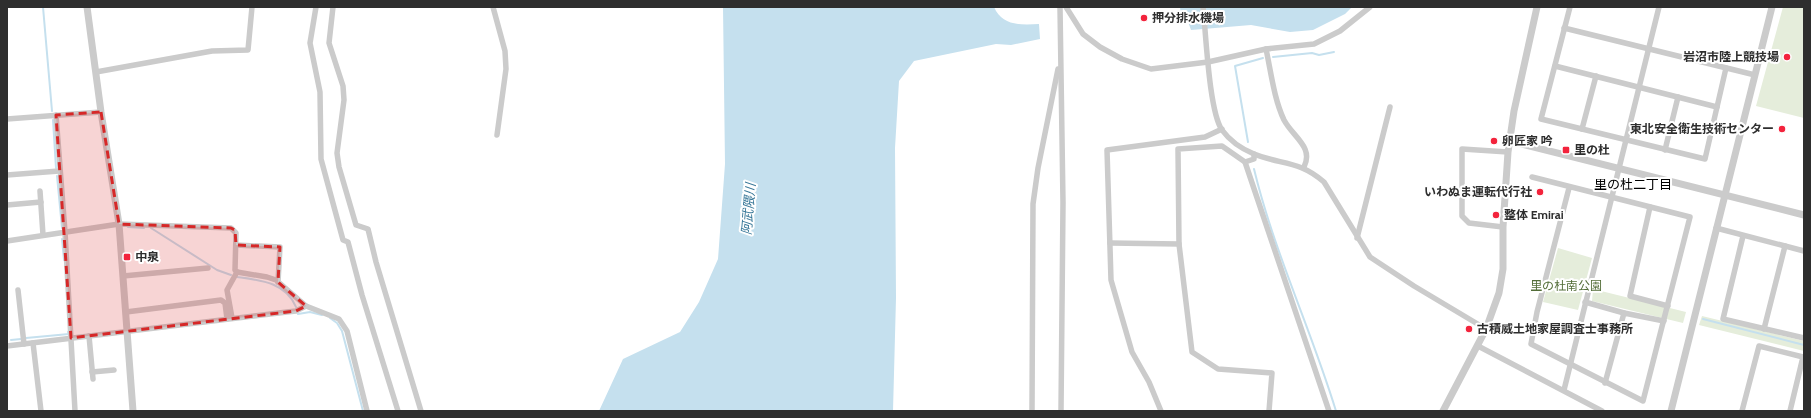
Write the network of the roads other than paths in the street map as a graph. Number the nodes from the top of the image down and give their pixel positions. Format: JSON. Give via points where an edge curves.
{"nodes":[{"id":1,"x":88,"y":7,"type":"edge"},
{"id":2,"x":252,"y":7,"type":"edge"},
{"id":3,"x":316,"y":7,"type":"edge"},
{"id":4,"x":333,"y":7,"type":"edge"},
{"id":5,"x":492,"y":7,"type":"edge"},
{"id":6,"x":1060,"y":7,"type":"edge"},
{"id":7,"x":1066,"y":7,"type":"edge"},
{"id":8,"x":1203,"y":7,"type":"edge"},
{"id":9,"x":1370,"y":7,"type":"edge"},
{"id":10,"x":1537,"y":7,"type":"edge"},
{"id":11,"x":1570,"y":7,"type":"edge"},
{"id":12,"x":1659,"y":7,"type":"edge"},
{"id":13,"x":1772,"y":7,"type":"edge"},
{"id":14,"x":1564,"y":28,"type":"junction"},
{"id":15,"x":1649,"y":48,"type":"junction"},
{"id":16,"x":1266,"y":49,"type":"junction"},
{"id":17,"x":1061,"y":53,"type":"junction"},
{"id":18,"x":1208,"y":59,"type":"junction"},
{"id":19,"x":1555,"y":66,"type":"junction"},
{"id":20,"x":1726,"y":68,"type":"junction"},
{"id":21,"x":96,"y":72,"type":"junction"},
{"id":22,"x":1755,"y":75,"type":"junction"},
{"id":23,"x":1596,"y":76,"type":"junction"},
{"id":24,"x":1640,"y":87,"type":"junction"},
{"id":25,"x":1678,"y":97,"type":"junction"},
{"id":26,"x":1717,"y":106,"type":"junction"},
{"id":27,"x":1390,"y":107,"type":"dead end"},
{"id":28,"x":101,"y":112,"type":"junction"},
{"id":29,"x":56,"y":115,"type":"junction"},
{"id":30,"x":7,"y":119,"type":"edge"},
{"id":31,"x":1222,"y":129,"type":"junction"},
{"id":32,"x":1582,"y":129,"type":"junction"},
{"id":33,"x":497,"y":135,"type":"dead end"},
{"id":34,"x":1626,"y":140,"type":"junction"},
{"id":35,"x":1510,"y":141,"type":"junction"},
{"id":36,"x":1664,"y":150,"type":"junction"},
{"id":37,"x":1508,"y":152,"type":"junction"},
{"id":38,"x":1254,"y":154,"type":"junction"},
{"id":39,"x":1245,"y":162,"type":"junction"},
{"id":40,"x":1304,"y":167,"type":"junction"},
{"id":41,"x":1618,"y":168,"type":"junction"},
{"id":42,"x":59,"y":171,"type":"junction"},
{"id":43,"x":7,"y":175,"type":"edge"},
{"id":44,"x":1532,"y":177,"type":"dead end"},
{"id":45,"x":1570,"y":188,"type":"junction"},
{"id":46,"x":40,"y":190,"type":"dead end"},
{"id":47,"x":1724,"y":195,"type":"junction"},
{"id":48,"x":1611,"y":198,"type":"junction"},
{"id":49,"x":41,"y":202,"type":"junction"},
{"id":50,"x":7,"y":205,"type":"edge"},
{"id":51,"x":1650,"y":207,"type":"junction"},
{"id":52,"x":1804,"y":215,"type":"edge"},
{"id":53,"x":119,"y":224,"type":"junction"},
{"id":54,"x":1503,"y":227,"type":"junction"},
{"id":55,"x":1716,"y":228,"type":"junction"},
{"id":56,"x":65,"y":232,"type":"junction"},
{"id":57,"x":43,"y":235,"type":"junction"},
{"id":58,"x":1743,"y":236,"type":"junction"},
{"id":59,"x":1357,"y":238,"type":"junction"},
{"id":60,"x":7,"y":241,"type":"edge"},
{"id":61,"x":1110,"y":243,"type":"junction"},
{"id":62,"x":1179,"y":244,"type":"junction"},
{"id":63,"x":236,"y":245,"type":"junction"},
{"id":64,"x":1786,"y":246,"type":"junction"},
{"id":65,"x":1804,"y":251,"type":"edge"},
{"id":66,"x":208,"y":268,"type":"dead end"},
{"id":67,"x":237,"y":272,"type":"junction"},
{"id":68,"x":123,"y":276,"type":"junction"},
{"id":69,"x":278,"y":282,"type":"junction"},
{"id":70,"x":18,"y":290,"type":"dead end"},
{"id":71,"x":1585,"y":302,"type":"junction"},
{"id":72,"x":306,"y":306,"type":"junction"},
{"id":73,"x":1668,"y":306,"type":"junction"},
{"id":74,"x":126,"y":312,"type":"junction"},
{"id":75,"x":1624,"y":313,"type":"junction"},
{"id":76,"x":230,"y":319,"type":"junction"},
{"id":77,"x":1664,"y":321,"type":"junction"},
{"id":78,"x":1486,"y":329,"type":"junction"},
{"id":79,"x":1764,"y":329,"type":"junction"},
{"id":80,"x":128,"y":330,"type":"junction"},
{"id":81,"x":89,"y":336,"type":"junction"},
{"id":82,"x":71,"y":338,"type":"junction"},
{"id":83,"x":1804,"y":338,"type":"edge"},
{"id":84,"x":33,"y":343,"type":"junction"},
{"id":85,"x":24,"y":344,"type":"junction"},
{"id":86,"x":7,"y":346,"type":"edge"},
{"id":87,"x":1478,"y":346,"type":"junction"},
{"id":88,"x":1570,"y":364,"type":"junction"},
{"id":89,"x":114,"y":370,"type":"dead end"},
{"id":90,"x":1605,"y":383,"type":"junction"},
{"id":91,"x":1564,"y":390,"type":"junction"},
{"id":92,"x":41,"y":411,"type":"edge"},
{"id":93,"x":75,"y":411,"type":"edge"},
{"id":94,"x":133,"y":411,"type":"edge"},
{"id":95,"x":367,"y":411,"type":"edge"},
{"id":96,"x":398,"y":411,"type":"edge"},
{"id":97,"x":421,"y":411,"type":"edge"},
{"id":98,"x":1032,"y":411,"type":"edge"},
{"id":99,"x":1061,"y":411,"type":"edge"},
{"id":100,"x":1161,"y":411,"type":"edge"},
{"id":101,"x":1269,"y":411,"type":"edge"},
{"id":102,"x":1329,"y":411,"type":"edge"},
{"id":103,"x":1443,"y":411,"type":"edge"},
{"id":104,"x":1602,"y":411,"type":"edge"},
{"id":105,"x":1671,"y":411,"type":"edge"},
{"id":106,"x":1742,"y":411,"type":"edge"},
{"id":107,"x":1790,"y":411,"type":"edge"}],
"edges":[{"from":1,"to":21,"type":"street"},
{"from":2,"to":21,"type":"street","via":[[248,50],[212,51]]},
{"from":3,"to":96,"type":"street","via":[[310,43],[320,92],[321,159]]},
{"from":4,"to":97,"type":"street","via":[[329,42],[343,86],[344,100],[337,153],[339,167],[356,225],[368,229]]},
{"from":5,"to":33,"type":"street","via":[[505,50],[506,69]]},
{"from":6,"to":17,"type":"street"},
{"from":7,"to":18,"type":"street","via":[[1083,34],[1100,47],[1138,66],[1151,69]]},
{"from":8,"to":18,"type":"street"},
{"from":9,"to":16,"type":"street","via":[[1340,31],[1314,44]]},
{"from":10,"to":35,"type":"street"},
{"from":11,"to":14,"type":"street"},
{"from":12,"to":15,"type":"street"},
{"from":13,"to":22,"type":"street"},
{"from":14,"to":15,"type":"street"},
{"from":14,"to":19,"type":"street"},
{"from":15,"to":20,"type":"street"},
{"from":15,"to":24,"type":"street"},
{"from":16,"to":18,"type":"street"},
{"from":16,"to":40,"type":"street","via":[[1284,121],[1306,149],[1307,160]]},
{"from":17,"to":98,"type":"street","via":[[1033,204]]},
{"from":17,"to":99,"type":"street"},
{"from":18,"to":31,"type":"street","via":[[1213,102]]},
{"from":19,"to":23,"type":"street"},
{"from":19,"to":32,"type":"street","via":[[1541,119]]},
{"from":20,"to":22,"type":"street"},
{"from":20,"to":26,"type":"street"},
{"from":21,"to":28,"type":"street"},
{"from":22,"to":47,"type":"street"},
{"from":23,"to":24,"type":"street"},
{"from":23,"to":32,"type":"street"},
{"from":24,"to":25,"type":"street"},
{"from":24,"to":34,"type":"street"},
{"from":25,"to":26,"type":"street"},
{"from":25,"to":36,"type":"street"},
{"from":26,"to":36,"type":"street","via":[[1705,159]]},
{"from":27,"to":59,"type":"street"},
{"from":28,"to":29,"type":"street"},
{"from":28,"to":53,"type":"street"},
{"from":29,"to":30,"type":"street"},
{"from":29,"to":42,"type":"street"},
{"from":31,"to":38,"type":"street","via":[[1233,142]]},
{"from":31,"to":61,"type":"street","via":[[1205,138],[1107,150]]},
{"from":32,"to":34,"type":"street"},
{"from":34,"to":36,"type":"street"},
{"from":34,"to":41,"type":"street"},
{"from":35,"to":37,"type":"street"},
{"from":35,"to":41,"type":"street"},
{"from":37,"to":54,"type":"street"},
{"from":37,"to":54,"type":"street","via":[[1462,149],[1462,216],[1469,223]]},
{"from":38,"to":39,"type":"street","via":[[1254,159]]},
{"from":38,"to":40,"type":"street"},
{"from":39,"to":62,"type":"street","via":[[1222,146],[1178,149]]},
{"from":39,"to":102,"type":"street"},
{"from":40,"to":59,"type":"street","via":[[1324,182]]},
{"from":41,"to":47,"type":"street"},
{"from":41,"to":48,"type":"street"},
{"from":42,"to":43,"type":"street"},
{"from":42,"to":56,"type":"street"},
{"from":44,"to":45,"type":"street"},
{"from":45,"to":48,"type":"street"},
{"from":45,"to":88,"type":"street","via":[[1531,344]]},
{"from":46,"to":49,"type":"street"},
{"from":47,"to":52,"type":"street"},
{"from":47,"to":55,"type":"street"},
{"from":48,"to":51,"type":"street"},
{"from":48,"to":71,"type":"street"},
{"from":49,"to":50,"type":"street"},
{"from":49,"to":57,"type":"street"},
{"from":51,"to":73,"type":"street","via":[[1630,296]]},
{"from":51,"to":73,"type":"street","via":[[1690,217]]},
{"from":53,"to":56,"type":"street"},
{"from":53,"to":63,"type":"street","via":[[231,228],[235,230]]},
{"from":53,"to":68,"type":"street"},
{"from":54,"to":78,"type":"street","via":[[1501,281],[1496,304]]},
{"from":55,"to":58,"type":"street"},
{"from":55,"to":105,"type":"street"},
{"from":56,"to":57,"type":"street"},
{"from":56,"to":82,"type":"street"},
{"from":57,"to":60,"type":"street"},
{"from":58,"to":64,"type":"street"},
{"from":58,"to":79,"type":"street","via":[[1723,319]]},
{"from":59,"to":78,"type":"street","via":[[1370,258]]},
{"from":61,"to":62,"type":"street"},
{"from":61,"to":100,"type":"street","via":[[1111,280],[1132,352],[1149,382]]},
{"from":62,"to":101,"type":"street","via":[[1192,352],[1218,369],[1272,373]]},
{"from":63,"to":67,"type":"street"},
{"from":63,"to":69,"type":"street","via":[[280,247]]},
{"from":64,"to":65,"type":"street"},
{"from":64,"to":79,"type":"street"},
{"from":66,"to":68,"type":"street"},
{"from":67,"to":69,"type":"street","via":[[267,277]]},
{"from":67,"to":76,"type":"street","via":[[227,290]]},
{"from":68,"to":74,"type":"street"},
{"from":69,"to":72,"type":"street"},
{"from":70,"to":85,"type":"street"},
{"from":71,"to":75,"type":"street"},
{"from":71,"to":88,"type":"street"},
{"from":72,"to":76,"type":"street","via":[[296,311]]},
{"from":72,"to":95,"type":"street","via":[[339,318],[347,331]]},
{"from":73,"to":77,"type":"street"},
{"from":74,"to":76,"type":"street","via":[[221,300],[225,303]]},
{"from":74,"to":80,"type":"street"},
{"from":75,"to":77,"type":"street"},
{"from":75,"to":90,"type":"street"},
{"from":76,"to":80,"type":"street"},
{"from":77,"to":90,"type":"street","via":[[1643,401]]},
{"from":78,"to":87,"type":"street"},
{"from":79,"to":83,"type":"street"},
{"from":80,"to":81,"type":"street"},
{"from":80,"to":94,"type":"street"},
{"from":81,"to":82,"type":"street"},
{"from":81,"to":89,"type":"street","via":[[93,375],[107,368]]},
{"from":82,"to":84,"type":"street"},
{"from":82,"to":93,"type":"street"},
{"from":84,"to":85,"type":"street"},
{"from":84,"to":92,"type":"street"},
{"from":85,"to":86,"type":"street"},
{"from":87,"to":91,"type":"street"},
{"from":87,"to":103,"type":"street"},
{"from":88,"to":90,"type":"street"},
{"from":88,"to":91,"type":"street"},
{"from":91,"to":104,"type":"street"},
{"from":106,"to":107,"type":"street","via":[[1759,346],[1803,357]]}]}
